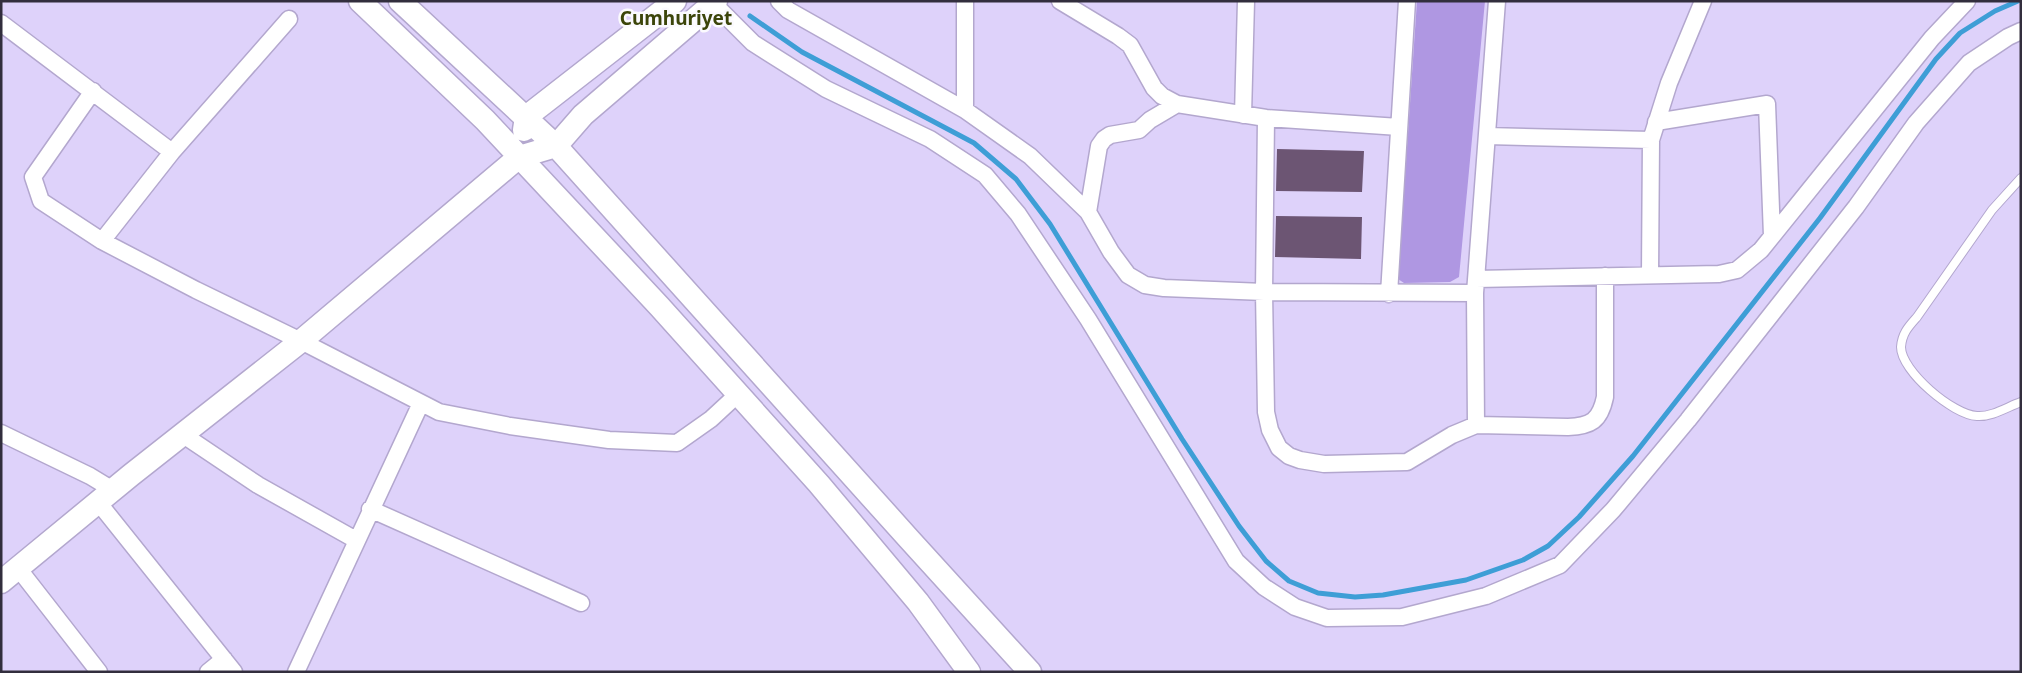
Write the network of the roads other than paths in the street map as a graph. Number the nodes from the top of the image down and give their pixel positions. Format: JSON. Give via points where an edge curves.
{"nodes":[{"id":1,"x":360,"y":1,"type":"edge"},
{"id":2,"x":400,"y":1,"type":"edge"},
{"id":3,"x":675,"y":1,"type":"edge"},
{"id":4,"x":779,"y":1,"type":"edge"},
{"id":5,"x":965,"y":1,"type":"edge"},
{"id":6,"x":1060,"y":1,"type":"edge"},
{"id":7,"x":1246,"y":1,"type":"edge"},
{"id":8,"x":1407,"y":1,"type":"edge"},
{"id":9,"x":1497,"y":1,"type":"edge"},
{"id":10,"x":1703,"y":1,"type":"edge"},
{"id":11,"x":1967,"y":1,"type":"edge"},
{"id":12,"x":713,"y":2,"type":"edge"},
{"id":13,"x":289,"y":19,"type":"dead end"},
{"id":14,"x":1,"y":23,"type":"edge"},
{"id":15,"x":2021,"y":31,"type":"edge"},
{"id":16,"x":92,"y":91,"type":"junction"},
{"id":17,"x":1177,"y":104,"type":"junction"},
{"id":18,"x":965,"y":110,"type":"junction"},
{"id":19,"x":1243,"y":115,"type":"junction"},
{"id":20,"x":526,"y":117,"type":"junction"},
{"id":21,"x":1266,"y":118,"type":"junction"},
{"id":22,"x":1656,"y":122,"type":"junction"},
{"id":23,"x":1400,"y":127,"type":"junction"},
{"id":24,"x":1488,"y":136,"type":"junction"},
{"id":25,"x":1651,"y":140,"type":"junction"},
{"id":26,"x":556,"y":146,"type":"junction"},
{"id":27,"x":172,"y":152,"type":"junction"},
{"id":28,"x":519,"y":157,"type":"junction"},
{"id":29,"x":2021,"y":178,"type":"edge"},
{"id":30,"x":1088,"y":212,"type":"junction"},
{"id":31,"x":1772,"y":236,"type":"junction"},
{"id":32,"x":102,"y":241,"type":"junction"},
{"id":33,"x":1650,"y":275,"type":"junction"},
{"id":34,"x":1604,"y":276,"type":"junction"},
{"id":35,"x":1476,"y":286,"type":"junction"},
{"id":36,"x":1264,"y":292,"type":"junction"},
{"id":37,"x":1389,"y":294,"type":"junction"},
{"id":38,"x":301,"y":341,"type":"junction"},
{"id":39,"x":738,"y":394,"type":"junction"},
{"id":40,"x":2021,"y":402,"type":"edge"},
{"id":41,"x":421,"y":403,"type":"junction"},
{"id":42,"x":1476,"y":425,"type":"junction"},
{"id":43,"x":1,"y":434,"type":"edge"},
{"id":44,"x":182,"y":434,"type":"junction"},
{"id":45,"x":105,"y":496,"type":"junction"},
{"id":46,"x":370,"y":509,"type":"junction"},
{"id":47,"x":356,"y":540,"type":"junction"},
{"id":48,"x":10,"y":575,"type":"edge"},
{"id":49,"x":581,"y":603,"type":"dead end"},
{"id":50,"x":941,"y":634,"type":"junction"},
{"id":51,"x":224,"y":659,"type":"junction"},
{"id":52,"x":99,"y":672,"type":"edge"},
{"id":53,"x":208,"y":672,"type":"edge"},
{"id":54,"x":234,"y":672,"type":"edge"},
{"id":55,"x":296,"y":672,"type":"edge"},
{"id":56,"x":950,"y":672,"type":"edge"},
{"id":57,"x":969,"y":672,"type":"edge"},
{"id":58,"x":1030,"y":672,"type":"edge"}],
"edges":[{"from":1,"to":28,"type":"main road","via":[[485,120]]},
{"from":2,"to":20,"type":"main road"},
{"from":3,"to":20,"type":"main road"},
{"from":4,"to":18,"type":"street","via":[[788,10]]},
{"from":5,"to":18,"type":"street"},
{"from":6,"to":17,"type":"street","via":[[1130,45],[1154,88]]},
{"from":7,"to":19,"type":"street"},
{"from":8,"to":23,"type":"street"},
{"from":9,"to":24,"type":"street"},
{"from":10,"to":22,"type":"street","via":[[1668,83]]},
{"from":11,"to":31,"type":"street","via":[[1932,38]]},
{"from":12,"to":15,"type":"street","via":[[753,43],[826,89],[930,139],[985,175],[1018,214],[1088,319],[1236,561],[1264,587],[1295,607],[1327,618],[1402,617],[1486,596],[1560,565],[1613,510],[1688,420],[1856,207],[1916,123],[1969,63]]},
{"from":12,"to":26,"type":"main road","via":[[583,115]]},
{"from":13,"to":27,"type":"street"},
{"from":14,"to":16,"type":"street"},
{"from":16,"to":27,"type":"street"},
{"from":16,"to":32,"type":"street","via":[[33,177],[41,201]]},
{"from":17,"to":19,"type":"street"},
{"from":17,"to":30,"type":"street","via":[[1139,130],[1110,134],[1104,139],[1099,146]]},
{"from":18,"to":30,"type":"street","via":[[1030,156]]},
{"from":19,"to":21,"type":"street"},
{"from":20,"to":26,"type":"main road"},
{"from":20,"to":28,"type":"main road"},
{"from":21,"to":23,"type":"street"},
{"from":21,"to":36,"type":"street"},
{"from":22,"to":25,"type":"street"},
{"from":22,"to":31,"type":"street","via":[[1768,104]]},
{"from":23,"to":37,"type":"street"},
{"from":24,"to":25,"type":"street"},
{"from":24,"to":35,"type":"street"},
{"from":25,"to":33,"type":"street"},
{"from":26,"to":28,"type":"main road"},
{"from":26,"to":58,"type":"main road"},
{"from":27,"to":32,"type":"street"},
{"from":28,"to":38,"type":"main road"},
{"from":28,"to":39,"type":"main road"},
{"from":29,"to":40,"type":"lane","via":[[1992,210],[1904,333],[1901,348],[1906,361],[1931,393],[1963,413],[1988,415]]},
{"from":30,"to":36,"type":"street","via":[[1128,275],[1144,285]]},
{"from":31,"to":33,"type":"street","via":[[1737,270],[1720,274]]},
{"from":32,"to":38,"type":"street"},
{"from":33,"to":34,"type":"street"},
{"from":34,"to":35,"type":"street"},
{"from":34,"to":42,"type":"street","via":[[1605,397],[1594,422],[1568,427]]},
{"from":35,"to":37,"type":"street"},
{"from":35,"to":42,"type":"street"},
{"from":36,"to":37,"type":"street"},
{"from":36,"to":42,"type":"street","via":[[1266,412],[1279,448],[1289,456],[1324,464],[1407,462],[1452,435]]},
{"from":38,"to":41,"type":"street"},
{"from":38,"to":44,"type":"main road"},
{"from":39,"to":41,"type":"street","via":[[711,419],[677,443],[609,440],[510,426],[439,412]]},
{"from":39,"to":50,"type":"main road","via":[[831,499]]},
{"from":41,"to":46,"type":"street"},
{"from":43,"to":45,"type":"street","via":[[90,476]]},
{"from":44,"to":45,"type":"main road"},
{"from":44,"to":47,"type":"street","via":[[258,485]]},
{"from":45,"to":48,"type":"main road"},
{"from":45,"to":51,"type":"street"},
{"from":46,"to":47,"type":"street"},
{"from":46,"to":49,"type":"street"},
{"from":47,"to":55,"type":"street"},
{"from":48,"to":52,"type":"street"},
{"from":50,"to":56,"type":"main road"},
{"from":50,"to":57,"type":"main road"},
{"from":51,"to":53,"type":"street"},
{"from":51,"to":54,"type":"street"}]}
